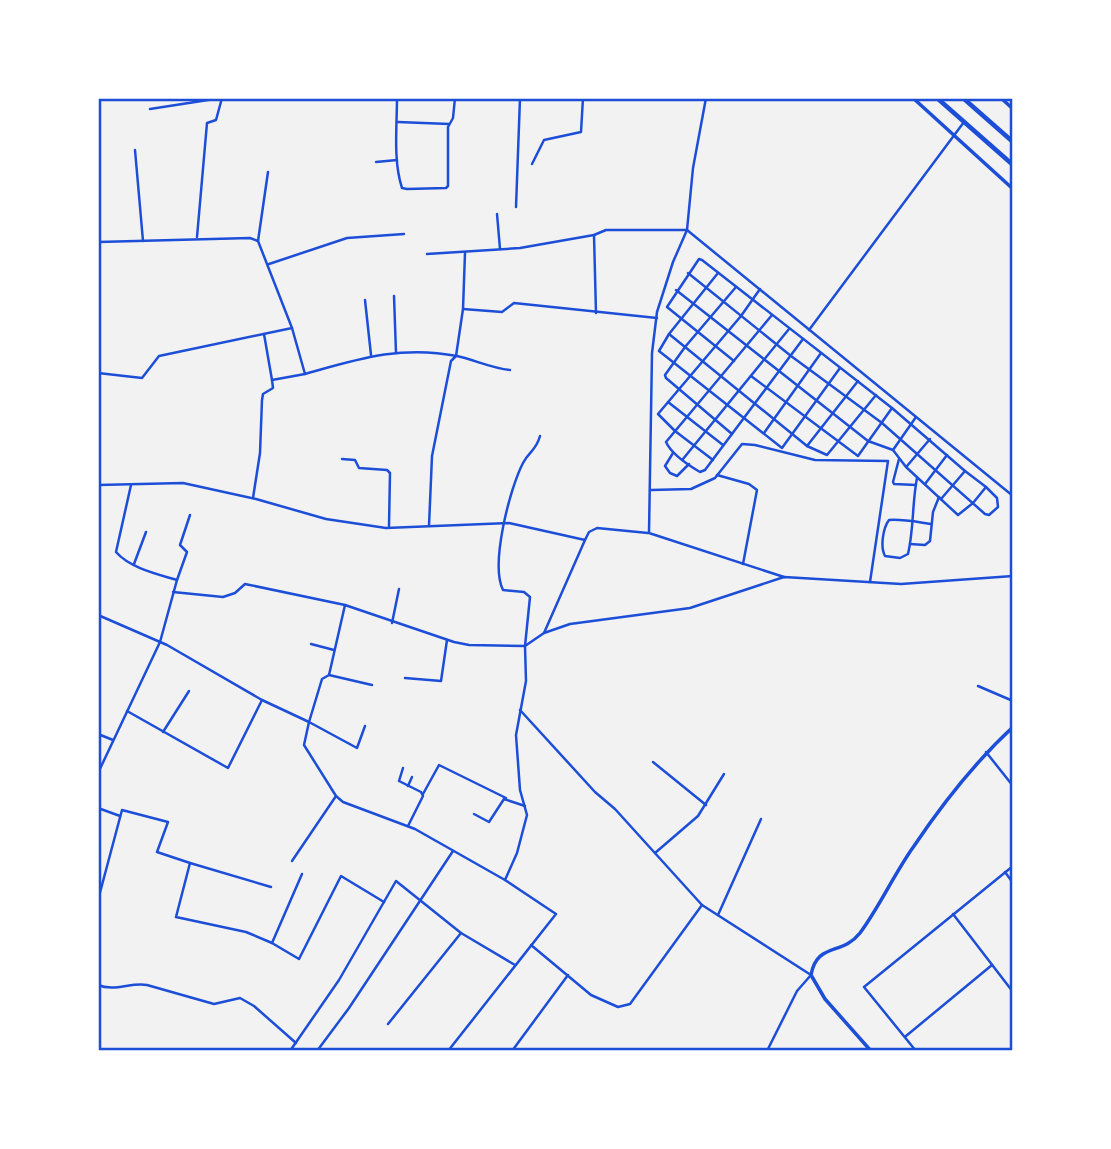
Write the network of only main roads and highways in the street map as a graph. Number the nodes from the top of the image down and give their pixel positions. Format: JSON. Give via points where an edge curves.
{"nodes":[{"id":1,"x":937,"y":98,"type":"edge"},
{"id":2,"x":963,"y":98,"type":"edge"},
{"id":3,"x":1013,"y":142,"type":"edge"},
{"id":4,"x":1013,"y":165,"type":"edge"}],
"edges":[{"from":1,"to":4,"type":"main road"},
{"from":2,"to":3,"type":"main road"}]}
